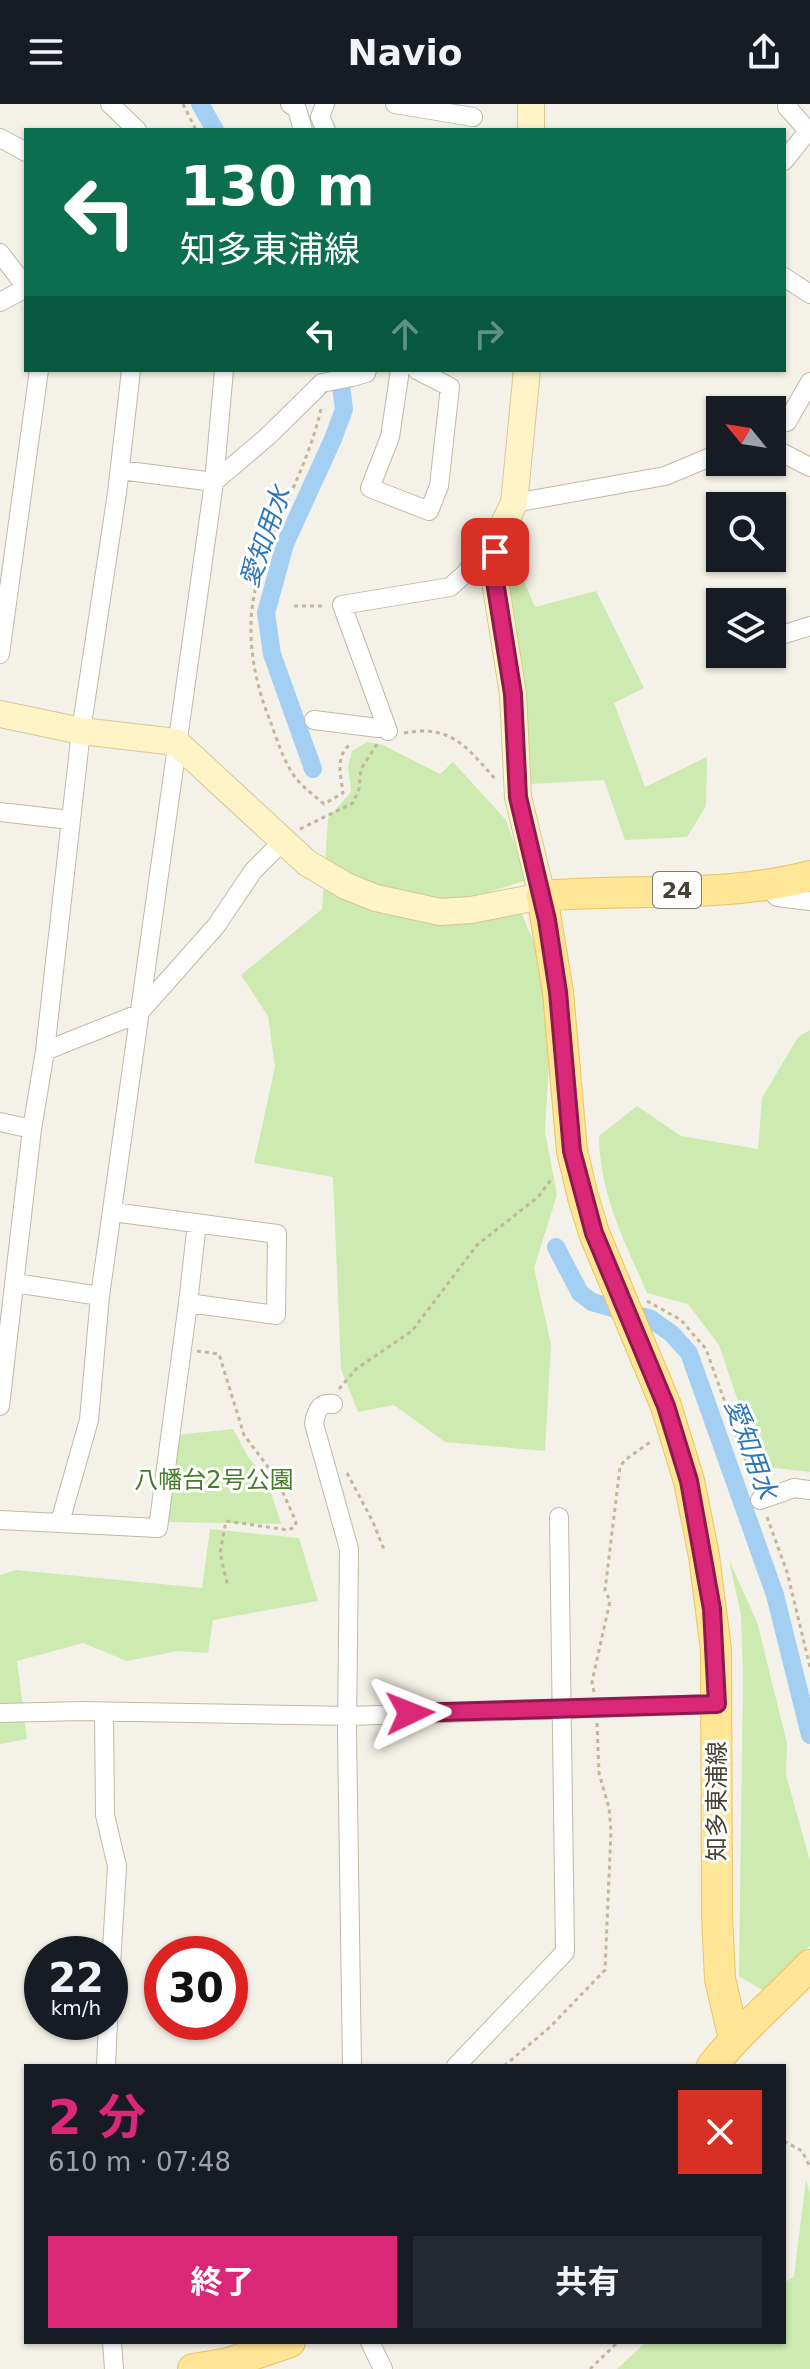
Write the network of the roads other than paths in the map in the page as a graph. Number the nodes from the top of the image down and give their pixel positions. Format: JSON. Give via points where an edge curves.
{"nodes":[{"id":1,"x":110,"y":104,"type":"edge"},
{"id":2,"x":290,"y":104,"type":"edge"},
{"id":3,"x":325,"y":104,"type":"edge"},
{"id":4,"x":400,"y":104,"type":"edge"},
{"id":5,"x":531,"y":104,"type":"edge"},
{"id":6,"x":789,"y":104,"type":"edge"},
{"id":7,"x":474,"y":117,"type":"edge"},
{"id":8,"x":135,"y":128,"type":"edge"},
{"id":9,"x":302,"y":128,"type":"edge"},
{"id":10,"x":325,"y":128,"type":"edge"},
{"id":11,"x":531,"y":128,"type":"edge"},
{"id":12,"x":809,"y":132,"type":"edge"},
{"id":13,"x":0,"y":138,"type":"edge"},
{"id":14,"x":24,"y":151,"type":"edge"},
{"id":15,"x":786,"y":159,"type":"edge"},
{"id":16,"x":0,"y":253,"type":"edge"},
{"id":17,"x":786,"y":278,"type":"edge"},
{"id":18,"x":24,"y":284,"type":"edge"},
{"id":19,"x":24,"y":288,"type":"edge"},
{"id":20,"x":810,"y":294,"type":"edge"},
{"id":21,"x":0,"y":302,"type":"edge"},
{"id":22,"x":39,"y":372,"type":"edge"},
{"id":23,"x":131,"y":372,"type":"edge"},
{"id":24,"x":224,"y":372,"type":"edge"},
{"id":25,"x":399,"y":372,"type":"edge"},
{"id":26,"x":421,"y":372,"type":"edge"},
{"id":27,"x":527,"y":372,"type":"edge"},
{"id":28,"x":359,"y":373,"type":"edge"},
{"id":29,"x":810,"y":382,"type":"edge"},
{"id":30,"x":786,"y":422,"type":"edge"},
{"id":31,"x":786,"y":455,"type":"edge"},
{"id":32,"x":706,"y":459,"type":"edge"},
{"id":33,"x":810,"y":467,"type":"edge"},
{"id":34,"x":120,"y":470,"type":"junction"},
{"id":35,"x":214,"y":482,"type":"junction"},
{"id":36,"x":514,"y":503,"type":"junction"},
{"id":37,"x":498,"y":536,"type":"junction"},
{"id":38,"x":810,"y":626,"type":"edge"},
{"id":39,"x":786,"y":634,"type":"edge"},
{"id":40,"x":0,"y":654,"type":"edge"},
{"id":41,"x":0,"y":714,"type":"edge"},
{"id":42,"x":314,"y":720,"type":"dead end"},
{"id":43,"x":81,"y":731,"type":"junction"},
{"id":44,"x":176,"y":742,"type":"junction"},
{"id":45,"x":0,"y":812,"type":"edge"},
{"id":46,"x":70,"y":820,"type":"junction"},
{"id":47,"x":283,"y":842,"type":"junction"},
{"id":48,"x":810,"y":876,"type":"edge"},
{"id":49,"x":767,"y":887,"type":"junction"},
{"id":50,"x":542,"y":896,"type":"junction"},
{"id":51,"x":810,"y":901,"type":"edge"},
{"id":52,"x":138,"y":1014,"type":"junction"},
{"id":53,"x":45,"y":1051,"type":"junction"},
{"id":54,"x":0,"y":1122,"type":"edge"},
{"id":55,"x":32,"y":1129,"type":"junction"},
{"id":56,"x":113,"y":1212,"type":"junction"},
{"id":57,"x":197,"y":1223,"type":"junction"},
{"id":58,"x":15,"y":1283,"type":"junction"},
{"id":59,"x":100,"y":1296,"type":"junction"},
{"id":60,"x":188,"y":1303,"type":"junction"},
{"id":61,"x":333,"y":1404,"type":"road end"},
{"id":62,"x":0,"y":1406,"type":"edge"},
{"id":63,"x":810,"y":1490,"type":"edge"},
{"id":64,"x":760,"y":1500,"type":"road end"},
{"id":65,"x":559,"y":1517,"type":"dead end"},
{"id":66,"x":0,"y":1520,"type":"edge"},
{"id":67,"x":60,"y":1522,"type":"junction"},
{"id":68,"x":717,"y":1704,"type":"junction"},
{"id":69,"x":561,"y":1708,"type":"junction"},
{"id":70,"x":0,"y":1713,"type":"edge"},
{"id":71,"x":104,"y":1713,"type":"junction"},
{"id":72,"x":349,"y":1716,"type":"junction"},
{"id":73,"x":113,"y":1936,"type":"edge"},
{"id":74,"x":810,"y":1965,"type":"edge"},
{"id":75,"x":734,"y":2039,"type":"junction"},
{"id":76,"x":107,"y":2040,"type":"edge"},
{"id":77,"x":106,"y":2064,"type":"edge"},
{"id":78,"x":352,"y":2064,"type":"edge"},
{"id":79,"x":458,"y":2064,"type":"edge"},
{"id":80,"x":714,"y":2064,"type":"edge"},
{"id":81,"x":112,"y":2344,"type":"edge"},
{"id":82,"x":284,"y":2344,"type":"edge"},
{"id":83,"x":371,"y":2344,"type":"edge"},
{"id":84,"x":114,"y":2369,"type":"edge"},
{"id":85,"x":193,"y":2369,"type":"edge"},
{"id":86,"x":383,"y":2369,"type":"edge"}],
"edges":[{"from":1,"to":8,"type":"street"},
{"from":2,"to":9,"type":"street"},
{"from":3,"to":10,"type":"street","via":[[320,117]]},
{"from":4,"to":7,"type":"street"},
{"from":5,"to":11,"type":"street"},
{"from":6,"to":12,"type":"street"},
{"from":12,"to":15,"type":"street"},
{"from":13,"to":14,"type":"street"},
{"from":16,"to":18,"type":"street"},
{"from":17,"to":20,"type":"street"},
{"from":19,"to":21,"type":"street"},
{"from":22,"to":40,"type":"street"},
{"from":23,"to":34,"type":"street"},
{"from":24,"to":35,"type":"street"},
{"from":25,"to":26,"type":"street","via":[[390,437],[370,488],[429,511],[439,486],[450,387]]},
{"from":27,"to":36,"type":"street"},
{"from":28,"to":35,"type":"street","bridge":true,"via":[[322,392]]},
{"from":29,"to":30,"type":"street"},
{"from":31,"to":33,"type":"street"},
{"from":32,"to":36,"type":"street","via":[[665,476]]},
{"from":34,"to":35,"type":"street"},
{"from":34,"to":43,"type":"street"},
{"from":35,"to":44,"type":"street"},
{"from":36,"to":37,"type":"street"},
{"from":37,"to":42,"type":"street","via":[[485,537],[467,572],[450,587],[342,605],[384,733]]},
{"from":37,"to":50,"type":"street","via":[[493,569],[513,694],[518,797]]},
{"from":38,"to":39,"type":"street"},
{"from":41,"to":43,"type":"street"},
{"from":43,"to":44,"type":"street"},
{"from":43,"to":46,"type":"street"},
{"from":44,"to":47,"type":"street"},
{"from":44,"to":52,"type":"street"},
{"from":45,"to":46,"type":"street"},
{"from":46,"to":53,"type":"street"},
{"from":47,"to":50,"type":"street","via":[[346,886],[405,906],[455,911]]},
{"from":47,"to":52,"type":"street","via":[[253,871],[216,926]]},
{"from":48,"to":49,"type":"main road","number":"24"},
{"from":49,"to":50,"type":"main road","number":"24"},
{"from":49,"to":51,"type":"street","via":[[777,897]]},
{"from":50,"to":68,"type":"main road","name":"知多東浦線","via":[[575,1160],[594,1233],[666,1406],[689,1481],[712,1609]]},
{"from":52,"to":53,"type":"street"},
{"from":52,"to":56,"type":"street"},
{"from":53,"to":55,"type":"street"},
{"from":54,"to":55,"type":"street"},
{"from":55,"to":58,"type":"street"},
{"from":56,"to":57,"type":"street"},
{"from":56,"to":59,"type":"street"},
{"from":57,"to":60,"type":"street"},
{"from":57,"to":60,"type":"street","via":[[277,1234],[276,1315]]},
{"from":58,"to":59,"type":"street"},
{"from":58,"to":62,"type":"street"},
{"from":59,"to":67,"type":"street","via":[[89,1420]]},
{"from":60,"to":67,"type":"street","via":[[158,1528]]},
{"from":61,"to":72,"type":"street","via":[[318,1409],[314,1424],[349,1549]]},
{"from":63,"to":64,"type":"street","via":[[794,1488]]},
{"from":65,"to":69,"type":"street"},
{"from":66,"to":67,"type":"street"},
{"from":68,"to":69,"type":"street"},
{"from":68,"to":75,"type":"main road","name":"知多東浦線","via":[[720,1979]]},
{"from":69,"to":72,"type":"street"},
{"from":69,"to":79,"type":"street","via":[[565,1952]]},
{"from":70,"to":71,"type":"street"},
{"from":71,"to":72,"type":"street"},
{"from":71,"to":73,"type":"street","via":[[105,1815],[117,1866]]},
{"from":72,"to":78,"type":"street"},
{"from":74,"to":75,"type":"main road"},
{"from":75,"to":80,"type":"main road"},
{"from":76,"to":77,"type":"street"},
{"from":81,"to":84,"type":"street"},
{"from":82,"to":85,"type":"main road"},
{"from":83,"to":86,"type":"street"}]}
